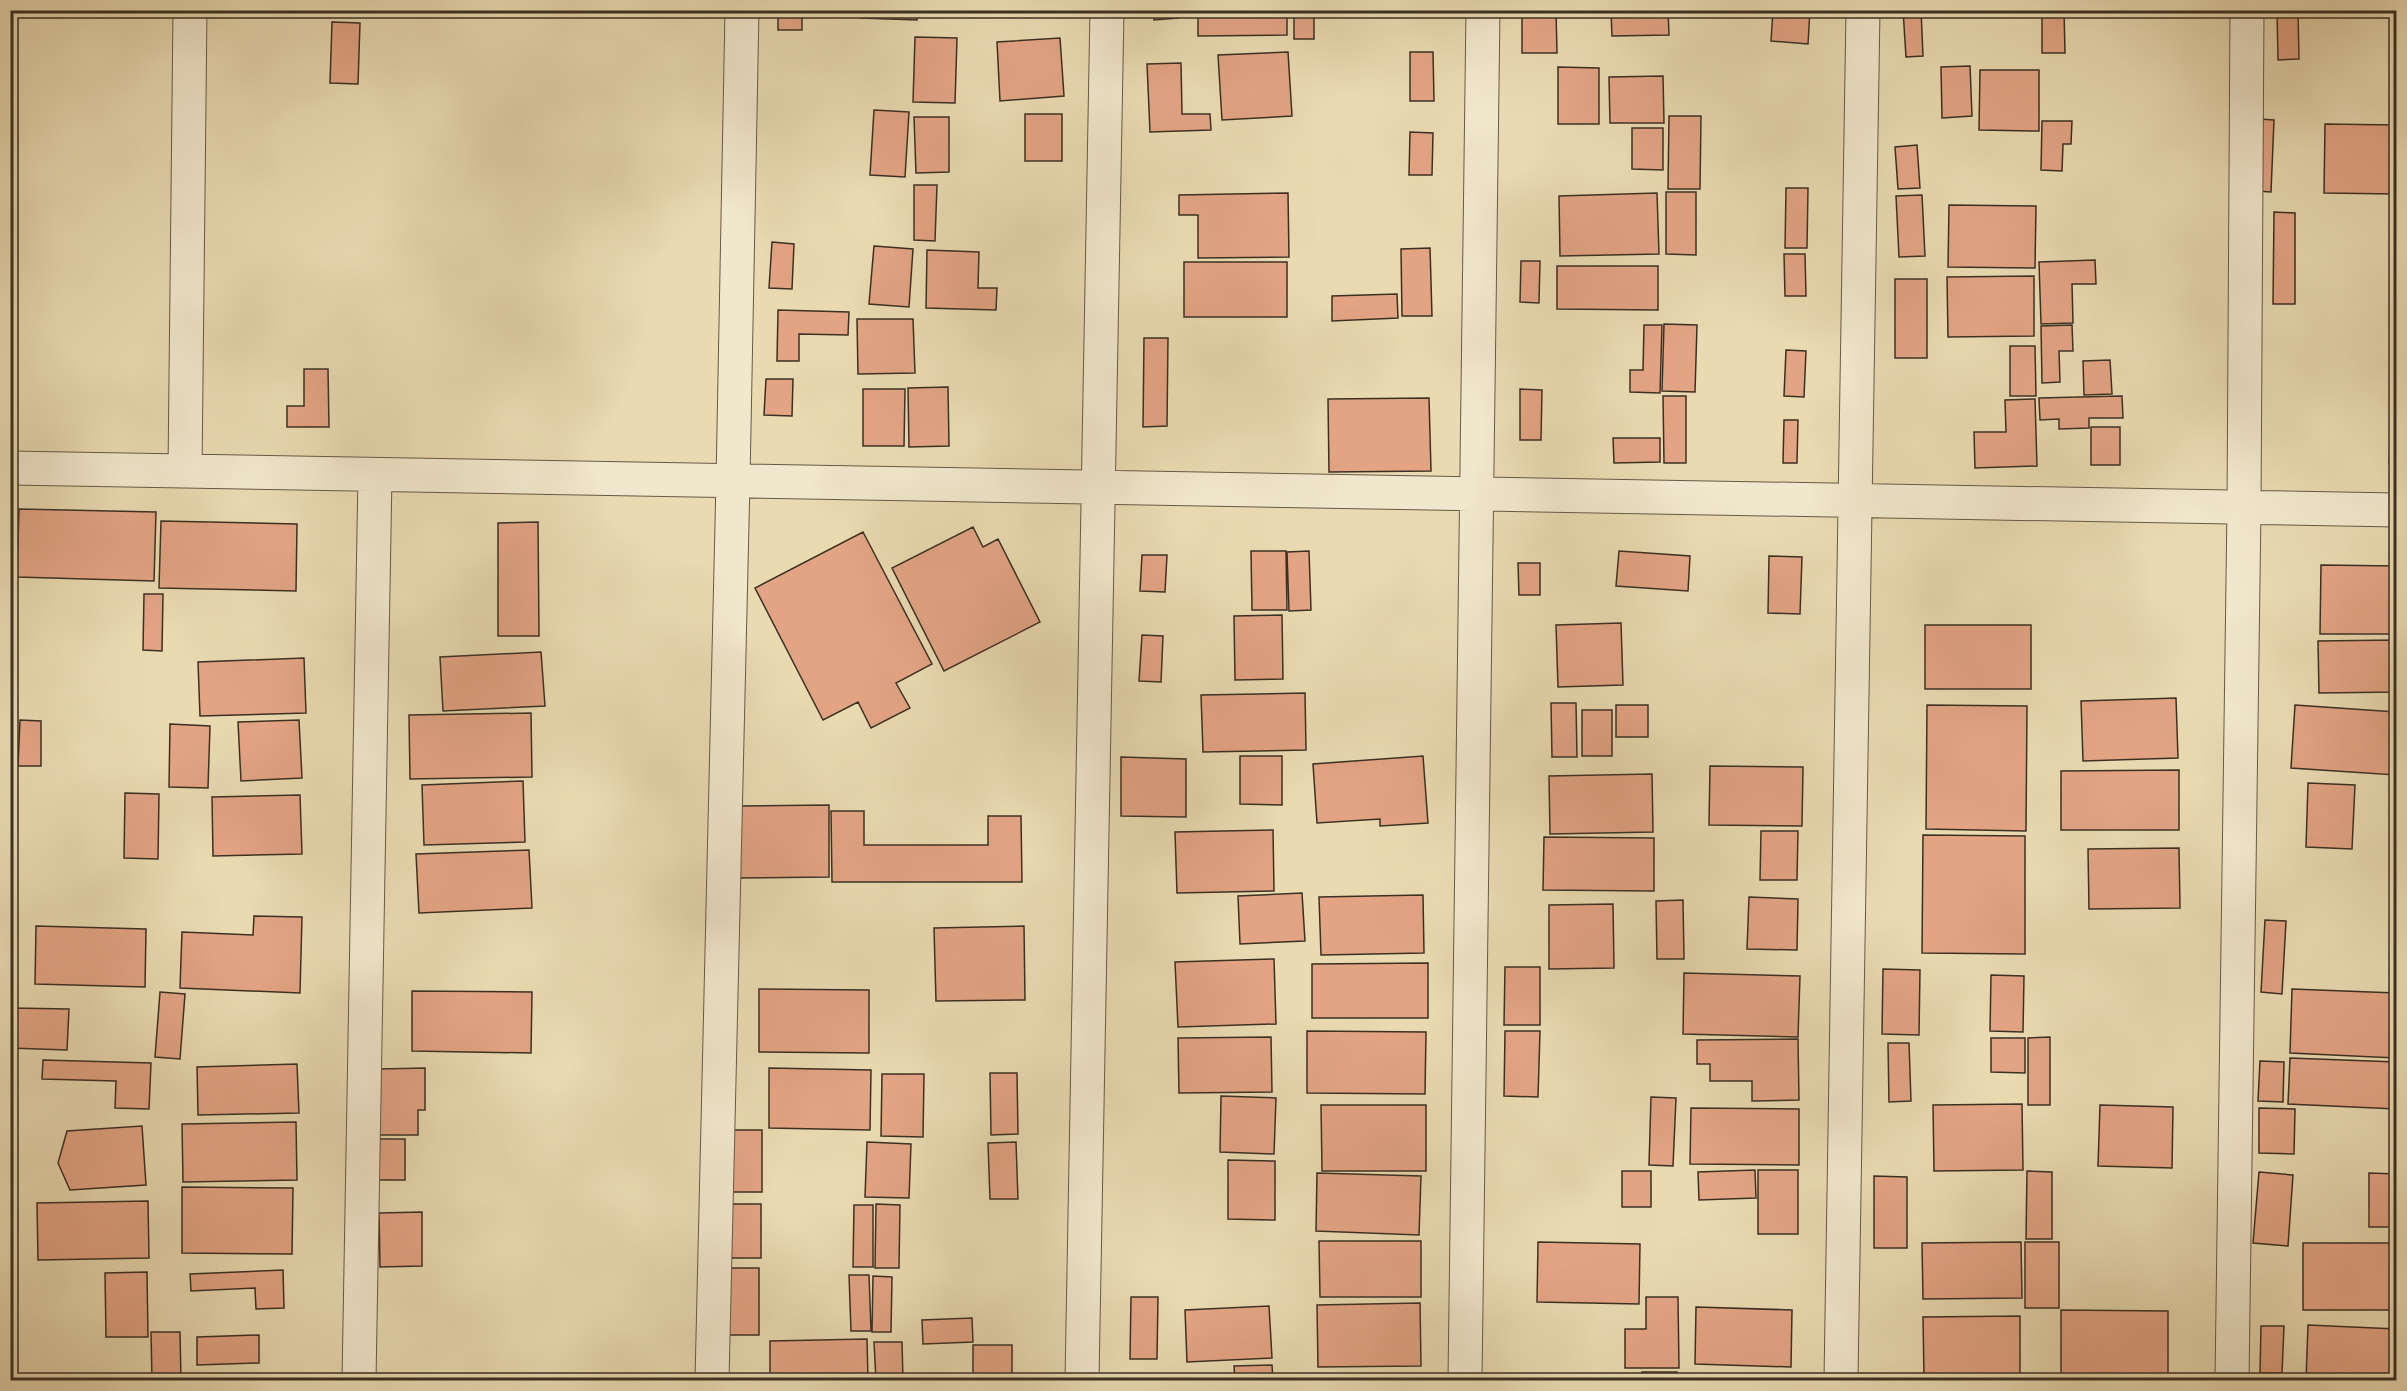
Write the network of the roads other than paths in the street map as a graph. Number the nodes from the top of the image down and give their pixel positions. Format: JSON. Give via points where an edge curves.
{"nodes":[{"id":1,"x":190,"y":10,"type":"edge"},
{"id":2,"x":742,"y":10,"type":"edge"},
{"id":3,"x":1107,"y":10,"type":"edge"},
{"id":4,"x":1483,"y":10,"type":"edge"},
{"id":5,"x":1863,"y":10,"type":"edge"},
{"id":6,"x":2247,"y":10,"type":"edge"},
{"id":7,"x":10,"y":468,"type":"edge"},
{"id":8,"x":185,"y":471,"type":"junction"},
{"id":9,"x":375,"y":475,"type":"junction"},
{"id":10,"x":734,"y":481,"type":"junction"},
{"id":11,"x":1099,"y":488,"type":"junction"},
{"id":12,"x":1478,"y":494,"type":"junction"},
{"id":13,"x":1856,"y":501,"type":"junction"},
{"id":14,"x":2244,"y":507,"type":"junction"},
{"id":15,"x":2397,"y":510,"type":"edge"},
{"id":16,"x":359,"y":1380,"type":"edge"},
{"id":17,"x":712,"y":1380,"type":"edge"},
{"id":18,"x":1082,"y":1380,"type":"edge"},
{"id":19,"x":1465,"y":1380,"type":"edge"},
{"id":20,"x":1841,"y":1380,"type":"edge"},
{"id":21,"x":2232,"y":1380,"type":"edge"}],
"edges":[{"from":1,"to":8,"type":"street"},
{"from":2,"to":10,"type":"street"},
{"from":3,"to":11,"type":"street"},
{"from":4,"to":12,"type":"street"},
{"from":5,"to":13,"type":"street"},
{"from":6,"to":14,"type":"street"},
{"from":7,"to":8,"type":"street"},
{"from":8,"to":9,"type":"street"},
{"from":9,"to":10,"type":"street"},
{"from":9,"to":16,"type":"street"},
{"from":10,"to":11,"type":"street"},
{"from":10,"to":17,"type":"street"},
{"from":11,"to":12,"type":"street"},
{"from":11,"to":18,"type":"street"},
{"from":12,"to":13,"type":"street"},
{"from":12,"to":19,"type":"street"},
{"from":13,"to":14,"type":"street"},
{"from":13,"to":20,"type":"street"},
{"from":14,"to":15,"type":"street"},
{"from":14,"to":21,"type":"street"}]}
